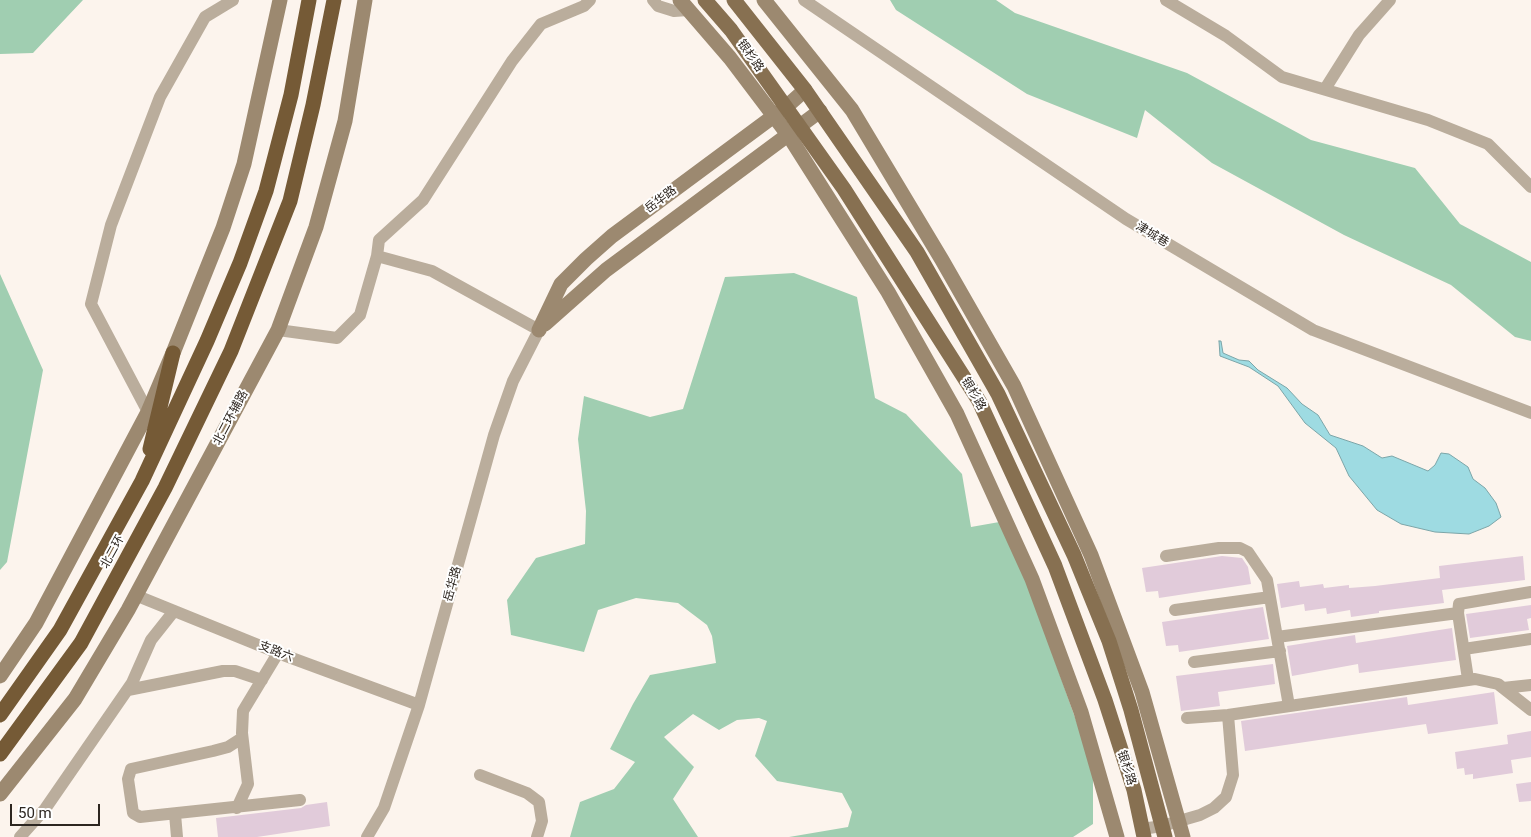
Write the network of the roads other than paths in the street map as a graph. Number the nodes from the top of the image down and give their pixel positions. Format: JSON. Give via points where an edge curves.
{"nodes":[{"id":1,"x":233,"y":0,"type":"edge"},
{"id":2,"x":280,"y":0,"type":"edge"},
{"id":3,"x":309,"y":0,"type":"edge"},
{"id":4,"x":334,"y":0,"type":"edge"},
{"id":5,"x":365,"y":0,"type":"edge"},
{"id":6,"x":590,"y":0,"type":"edge"},
{"id":7,"x":653,"y":0,"type":"edge"},
{"id":8,"x":705,"y":0,"type":"edge"},
{"id":9,"x":734,"y":0,"type":"edge"},
{"id":10,"x":764,"y":0,"type":"edge"},
{"id":11,"x":804,"y":0,"type":"edge"},
{"id":12,"x":1166,"y":0,"type":"edge"},
{"id":13,"x":1390,"y":0,"type":"edge"},
{"id":14,"x":684,"y":5,"type":"edge"},
{"id":15,"x":1324,"y":89,"type":"junction"},
{"id":16,"x":805,"y":90,"type":"junction"},
{"id":17,"x":820,"y":111,"type":"junction"},
{"id":18,"x":780,"y":112,"type":"junction"},
{"id":19,"x":795,"y":131,"type":"junction"},
{"id":20,"x":1531,"y":186,"type":"edge"},
{"id":21,"x":377,"y":256,"type":"junction"},
{"id":22,"x":278,"y":330,"type":"junction"},
{"id":23,"x":539,"y":330,"type":"junction"},
{"id":24,"x":173,"y":353,"type":"junction"},
{"id":25,"x":148,"y":412,"type":"junction"},
{"id":26,"x":1531,"y":412,"type":"edge"},
{"id":27,"x":142,"y":482,"type":"junction"},
{"id":28,"x":1166,"y":556,"type":"dead end"},
{"id":29,"x":1531,"y":592,"type":"edge"},
{"id":30,"x":135,"y":595,"type":"junction"},
{"id":31,"x":1270,"y":597,"type":"junction"},
{"id":32,"x":1175,"y":610,"type":"dead end"},
{"id":33,"x":174,"y":611,"type":"junction"},
{"id":34,"x":1458,"y":613,"type":"junction"},
{"id":35,"x":1277,"y":637,"type":"junction"},
{"id":36,"x":1531,"y":639,"type":"edge"},
{"id":37,"x":1464,"y":649,"type":"junction"},
{"id":38,"x":1280,"y":651,"type":"junction"},
{"id":39,"x":278,"y":653,"type":"junction"},
{"id":40,"x":1194,"y":662,"type":"dead end"},
{"id":41,"x":0,"y":676,"type":"edge"},
{"id":42,"x":1468,"y":679,"type":"junction"},
{"id":43,"x":262,"y":680,"type":"junction"},
{"id":44,"x":1531,"y":685,"type":"edge"},
{"id":45,"x":1504,"y":688,"type":"junction"},
{"id":46,"x":128,"y":690,"type":"junction"},
{"id":47,"x":420,"y":705,"type":"junction"},
{"id":48,"x":1289,"y":706,"type":"junction"},
{"id":49,"x":1531,"y":710,"type":"edge"},
{"id":50,"x":0,"y":715,"type":"edge"},
{"id":51,"x":1228,"y":715,"type":"junction"},
{"id":52,"x":1187,"y":718,"type":"dead end"},
{"id":53,"x":242,"y":738,"type":"junction"},
{"id":54,"x":0,"y":754,"type":"edge"},
{"id":55,"x":480,"y":775,"type":"dead end"},
{"id":56,"x":0,"y":794,"type":"edge"},
{"id":57,"x":300,"y":800,"type":"dead end"},
{"id":58,"x":237,"y":808,"type":"junction"},
{"id":59,"x":174,"y":814,"type":"junction"},
{"id":60,"x":1179,"y":822,"type":"junction"},
{"id":61,"x":1163,"y":832,"type":"edge"},
{"id":62,"x":1143,"y":833,"type":"edge"},
{"id":63,"x":20,"y":837,"type":"edge"},
{"id":64,"x":177,"y":837,"type":"edge"},
{"id":65,"x":367,"y":837,"type":"edge"},
{"id":66,"x":537,"y":837,"type":"edge"},
{"id":67,"x":1117,"y":837,"type":"edge"},
{"id":68,"x":1183,"y":837,"type":"edge"}],
"edges":[{"from":1,"to":25,"type":"street","via":[[205,17],[160,96],[111,225],[92,304]]},
{"from":2,"to":24,"type":"street","via":[[244,164],[223,228]]},
{"from":3,"to":27,"type":"highway","name":"北二环","via":[[291,95],[266,192],[207,341]]},
{"from":4,"to":54,"type":"highway","name":"北二环","via":[[290,201],[231,350],[165,488],[81,643]]},
{"from":5,"to":22,"type":"street","name":"北二环辅路","via":[[345,122],[316,227]]},
{"from":6,"to":21,"type":"street","via":[[584,6],[541,24],[512,61],[424,200],[379,240]]},
{"from":7,"to":14,"type":"street","via":[[658,6],[674,11]]},
{"from":8,"to":18,"type":"main road","name":"银杉路","via":[[731,30]]},
{"from":9,"to":16,"type":"main road","name":"银杉路"},
{"from":10,"to":60,"type":"street","via":[[852,110],[1014,386],[1091,555],[1142,692]]},
{"from":11,"to":26,"type":"street","name":"津城巷","via":[[1126,219],[1313,330]]},
{"from":12,"to":15,"type":"street","via":[[1226,36],[1282,77]]},
{"from":13,"to":15,"type":"street","via":[[1359,35]]},
{"from":14,"to":18,"type":"street","name":"银杉路"},
{"from":15,"to":20,"type":"street","via":[[1428,120],[1488,144]]},
{"from":16,"to":17,"type":"main road","name":"银杉路"},
{"from":16,"to":18,"type":"street","name":"岳华路"},
{"from":17,"to":19,"type":"street","name":"岳华路"},
{"from":17,"to":61,"type":"main road","name":"银杉路","via":[[917,252],[1002,402],[1074,554],[1108,641],[1131,710]]},
{"from":18,"to":19,"type":"main road","name":"银杉路"},
{"from":18,"to":23,"type":"street","name":"岳华路","via":[[612,236],[586,259],[561,284]]},
{"from":19,"to":23,"type":"street","name":"岳华路","via":[[606,270]]},
{"from":19,"to":62,"type":"main road","name":"银杉路","via":[[844,189],[979,401],[1055,566],[1105,700],[1134,790]]},
{"from":19,"to":67,"type":"street","name":"银杉路","via":[[957,414],[1035,588],[1081,712]]},
{"from":21,"to":22,"type":"street","via":[[360,316],[337,338]]},
{"from":21,"to":23,"type":"street","via":[[432,271]]},
{"from":22,"to":30,"type":"street","name":"北二环辅路"},
{"from":23,"to":47,"type":"street","name":"岳华路","via":[[513,381],[494,435]]},
{"from":24,"to":25,"type":"street"},
{"from":24,"to":27,"type":"highway"},
{"from":25,"to":41,"type":"street","via":[[36,623]]},
{"from":27,"to":50,"type":"highway","name":"北二环","via":[[60,630]]},
{"from":28,"to":31,"type":"street","via":[[1240,548],[1248,552],[1262,570]]},
{"from":29,"to":34,"type":"street","via":[[1464,602],[1459,604]]},
{"from":30,"to":33,"type":"street","name":"支路六"},
{"from":30,"to":56,"type":"street","name":"北二环辅路","via":[[74,699]]},
{"from":31,"to":32,"type":"street"},
{"from":31,"to":35,"type":"street"},
{"from":33,"to":39,"type":"street","name":"支路六"},
{"from":33,"to":46,"type":"street","via":[[151,640]]},
{"from":34,"to":35,"type":"street"},
{"from":34,"to":37,"type":"street"},
{"from":35,"to":38,"type":"street"},
{"from":36,"to":37,"type":"street"},
{"from":37,"to":42,"type":"street"},
{"from":38,"to":40,"type":"street"},
{"from":38,"to":48,"type":"street"},
{"from":39,"to":43,"type":"street"},
{"from":39,"to":47,"type":"street","name":"支路六"},
{"from":42,"to":45,"type":"street","via":[[1485,680]]},
{"from":42,"to":48,"type":"street"},
{"from":43,"to":46,"type":"street","via":[[235,671],[223,671]]},
{"from":43,"to":53,"type":"street","via":[[243,710]]},
{"from":44,"to":45,"type":"street"},
{"from":45,"to":49,"type":"street"},
{"from":46,"to":63,"type":"street","via":[[45,809]]},
{"from":47,"to":65,"type":"street","name":"岳华路","via":[[384,808]]},
{"from":48,"to":51,"type":"street"},
{"from":51,"to":52,"type":"street"},
{"from":51,"to":60,"type":"street","via":[[1233,775],[1226,797],[1214,808]]},
{"from":53,"to":58,"type":"street","via":[[248,784]]},
{"from":53,"to":59,"type":"street","via":[[228,747],[131,769],[128,779],[133,813],[140,817]]},
{"from":55,"to":66,"type":"street","via":[[527,793],[539,802],[542,822]]},
{"from":57,"to":58,"type":"street"},
{"from":58,"to":59,"type":"street"},
{"from":59,"to":64,"type":"street"},
{"from":60,"to":61,"type":"street"},
{"from":60,"to":68,"type":"street"},
{"from":61,"to":62,"type":"street"}]}
